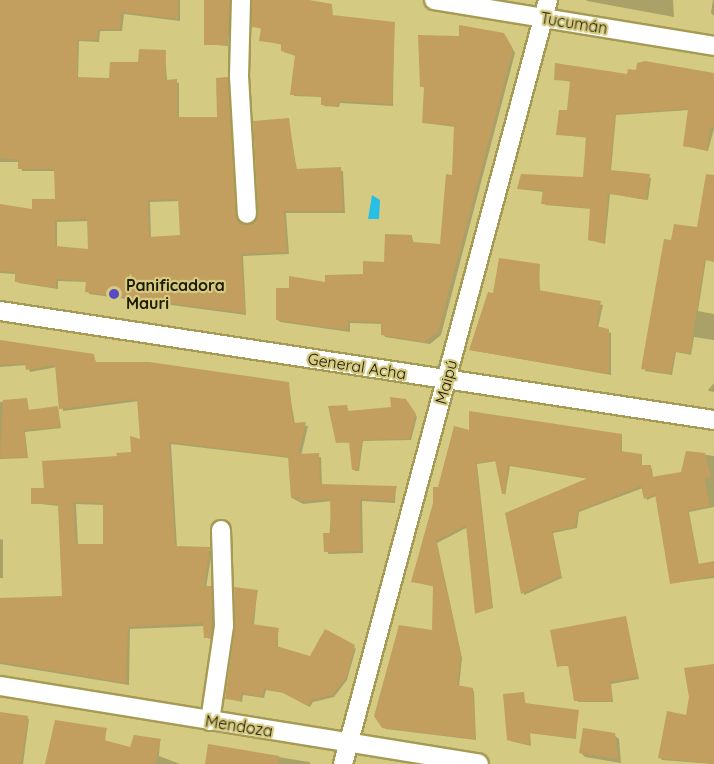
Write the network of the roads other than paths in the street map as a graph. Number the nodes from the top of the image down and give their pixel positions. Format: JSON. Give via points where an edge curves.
{"nodes":[{"id":1,"x":241,"y":0,"type":"edge"},
{"id":2,"x":434,"y":0,"type":"edge"},
{"id":3,"x":548,"y":0,"type":"edge"},
{"id":4,"x":541,"y":18,"type":"junction"},
{"id":5,"x":714,"y":46,"type":"edge"},
{"id":6,"x":247,"y":214,"type":"dead end"},
{"id":7,"x":0,"y":311,"type":"edge"},
{"id":8,"x":447,"y":380,"type":"junction"},
{"id":9,"x":714,"y":420,"type":"edge"},
{"id":10,"x":221,"y":530,"type":"dead end"},
{"id":11,"x":0,"y":686,"type":"edge"},
{"id":12,"x":210,"y":721,"type":"junction"},
{"id":13,"x":347,"y":743,"type":"junction"},
{"id":14,"x":344,"y":764,"type":"edge"},
{"id":15,"x":478,"y":764,"type":"edge"}],
"edges":[{"from":1,"to":6,"type":"street","via":[[239,76]]},
{"from":2,"to":4,"type":"street","name":"Tucumán"},
{"from":3,"to":4,"type":"street","name":"Maipú"},
{"from":4,"to":5,"type":"street","name":"Tucumán"},
{"from":4,"to":8,"type":"street","name":"Maipú"},
{"from":7,"to":8,"type":"street","name":"General Acha"},
{"from":8,"to":9,"type":"street","name":"General Acha"},
{"from":8,"to":13,"type":"street","name":"Maipú"},
{"from":10,"to":12,"type":"street","via":[[224,626]]},
{"from":11,"to":12,"type":"street","name":"Mendoza"},
{"from":12,"to":13,"type":"street","name":"Mendoza"},
{"from":13,"to":14,"type":"street","name":"Maipú"},
{"from":13,"to":15,"type":"street","name":"Mendoza"}]}
